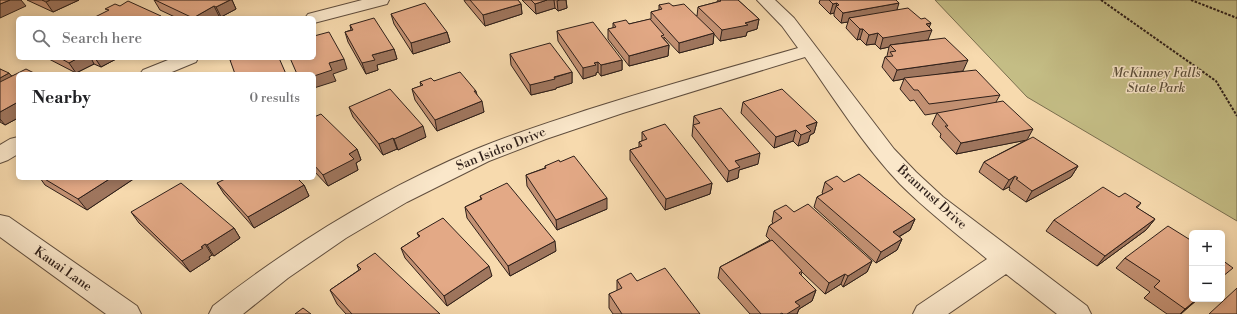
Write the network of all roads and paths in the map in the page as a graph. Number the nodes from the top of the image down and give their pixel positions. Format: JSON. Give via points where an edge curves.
{"nodes":[{"id":1,"x":381,"y":0,"type":"edge"},
{"id":2,"x":765,"y":0,"type":"edge"},
{"id":3,"x":1101,"y":0,"type":"edge"},
{"id":4,"x":1191,"y":0,"type":"edge"},
{"id":5,"x":316,"y":17,"type":"edge"},
{"id":6,"x":1237,"y":18,"type":"edge"},
{"id":7,"x":810,"y":50,"type":"junction"},
{"id":8,"x":184,"y":60,"type":"edge"},
{"id":9,"x":155,"y":72,"type":"edge"},
{"id":10,"x":1237,"y":116,"type":"edge"},
{"id":11,"x":16,"y":145,"type":"edge"},
{"id":12,"x":0,"y":155,"type":"edge"},
{"id":13,"x":0,"y":224,"type":"edge"},
{"id":14,"x":1006,"y":260,"type":"junction"},
{"id":15,"x":127,"y":314,"type":"edge"},
{"id":16,"x":223,"y":314,"type":"edge"},
{"id":17,"x":928,"y":314,"type":"edge"},
{"id":18,"x":1077,"y":314,"type":"edge"}],
"edges":[{"from":1,"to":5,"type":"street"},
{"from":2,"to":7,"type":"street","name":"Branrust Drive","via":[[788,22]]},
{"from":3,"to":10,"type":"path","via":[[1216,81]]},
{"from":4,"to":6,"type":"path"},
{"from":7,"to":14,"type":"street","name":"Branrust Drive","via":[[886,154],[908,178]]},
{"from":7,"to":16,"type":"street","name":"San Isidro Drive","via":[[532,135],[463,164],[400,194],[330,235],[256,287]]},
{"from":8,"to":9,"type":"street"},
{"from":11,"to":12,"type":"street"},
{"from":13,"to":15,"type":"street","name":"Kauai Lane"},
{"from":14,"to":17,"type":"street"},
{"from":14,"to":18,"type":"street","name":"Branrust Drive"}]}
